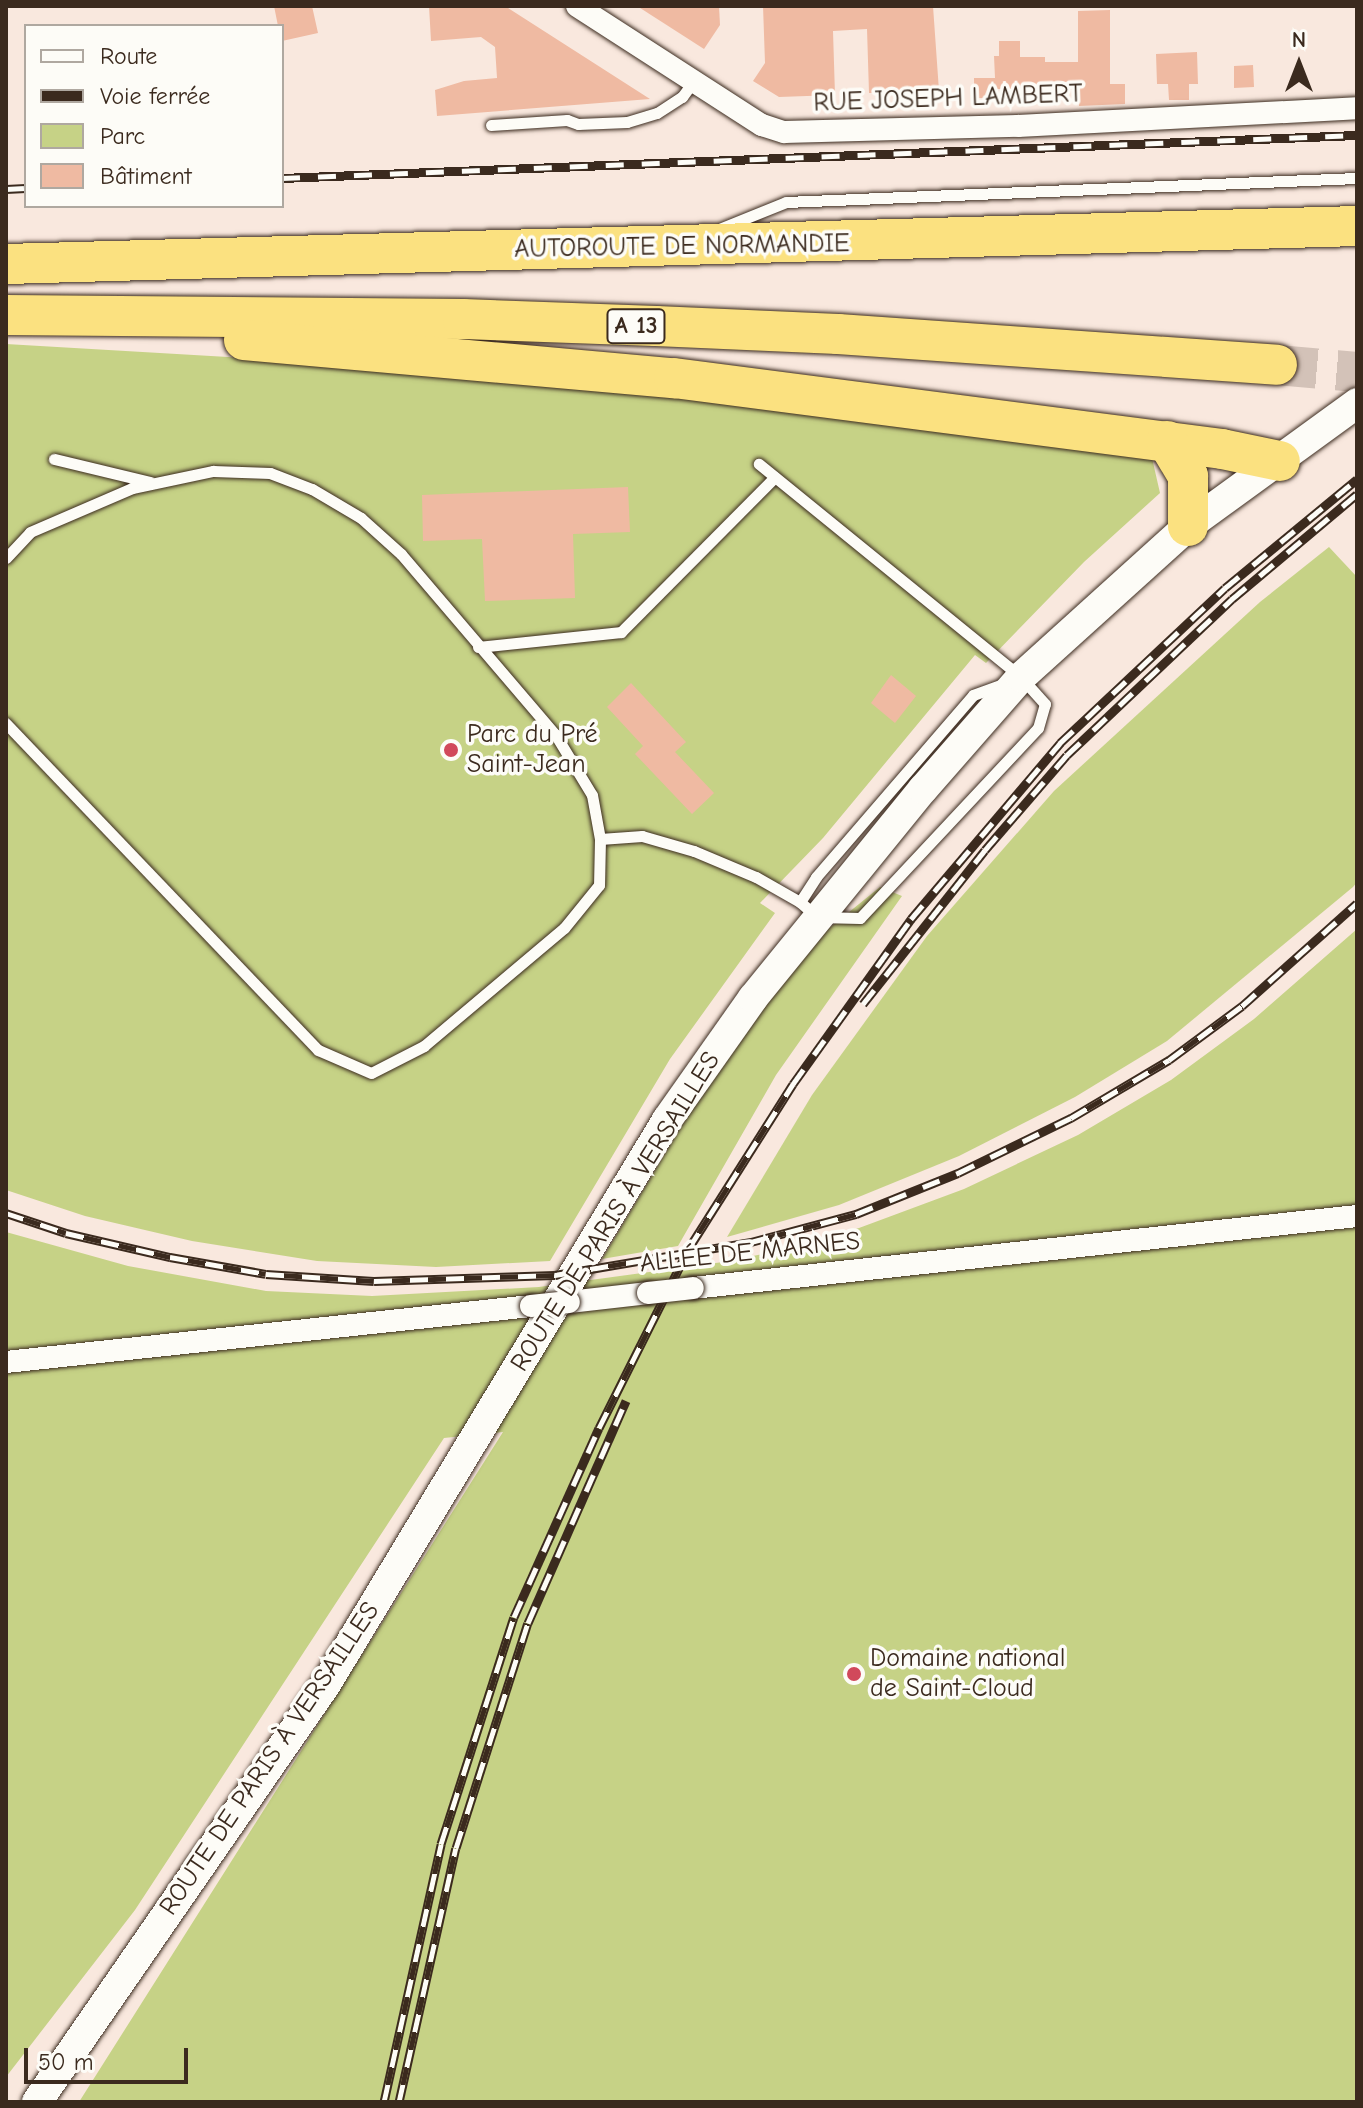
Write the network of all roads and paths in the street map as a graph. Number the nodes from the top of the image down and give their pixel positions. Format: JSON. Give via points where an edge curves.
{"nodes":[{"id":1,"x":577,"y":6,"type":"edge"},
{"id":2,"x":693,"y":82,"type":"junction"},
{"id":3,"x":1357,"y":108,"type":"edge"},
{"id":4,"x":491,"y":125,"type":"dead end"},
{"id":5,"x":1357,"y":178,"type":"edge"},
{"id":6,"x":1357,"y":226,"type":"edge"},
{"id":7,"x":675,"y":248,"type":"junction"},
{"id":8,"x":6,"y":264,"type":"edge"},
{"id":9,"x":6,"y":315,"type":"edge"},
{"id":10,"x":165,"y":316,"type":"junction"},
{"id":11,"x":1277,"y":365,"type":"tunnel mouth"},
{"id":12,"x":1357,"y":380,"type":"edge"},
{"id":13,"x":1357,"y":403,"type":"edge"},
{"id":14,"x":1167,"y":441,"type":"junction"},
{"id":15,"x":1267,"y":458,"type":"junction"},
{"id":16,"x":54,"y":459,"type":"dead end"},
{"id":17,"x":759,"y":464,"type":"dead end"},
{"id":18,"x":775,"y":477,"type":"junction"},
{"id":19,"x":154,"y":483,"type":"junction"},
{"id":20,"x":1188,"y":526,"type":"junction"},
{"id":21,"x":6,"y":558,"type":"edge"},
{"id":22,"x":478,"y":647,"type":"junction"},
{"id":23,"x":1021,"y":677,"type":"junction"},
{"id":24,"x":6,"y":723,"type":"edge"},
{"id":25,"x":600,"y":839,"type":"junction"},
{"id":26,"x":808,"y":910,"type":"junction"},
{"id":27,"x":1357,"y":1216,"type":"edge"},
{"id":28,"x":6,"y":1362,"type":"edge"},
{"id":29,"x":37,"y":2102,"type":"edge"}],
"edges":[{"from":1,"to":2,"type":"street","name":"RUE JOSEPH LAMBERT"},
{"from":2,"to":3,"type":"street","name":"RUE JOSEPH LAMBERT","via":[[762,125],[784,132]]},
{"from":2,"to":4,"type":"lane","via":[[682,97],[657,113],[627,122]]},
{"from":5,"to":7,"type":"lane","via":[[786,202]]},
{"from":6,"to":7,"type":"highway","name":"AUTOROUTE DE NORMANDIE"},
{"from":7,"to":8,"type":"highway","name":"AUTOROUTE DE NORMANDIE"},
{"from":9,"to":10,"type":"highway","number":"A 13"},
{"from":10,"to":11,"type":"highway","number":"A 13","via":[[463,319],[838,334]]},
{"from":10,"to":14,"type":"highway","via":[[208,337],[674,378]]},
{"from":12,"to":15,"type":"main road"},
{"from":13,"to":15,"type":"main road","via":[[1322,430]]},
{"from":14,"to":15,"type":"highway"},
{"from":14,"to":20,"type":"highway","via":[[1188,476]]},
{"from":15,"to":20,"type":"main road","name":"ROUTE DE PARIS À VERSAILLES"},
{"from":16,"to":19,"type":"lane"},
{"from":17,"to":18,"type":"lane"},
{"from":18,"to":22,"type":"lane","via":[[621,632]]},
{"from":18,"to":23,"type":"lane"},
{"from":19,"to":21,"type":"lane","via":[[30,532]]},
{"from":19,"to":22,"type":"lane","via":[[213,471],[270,473],[312,489],[361,518],[401,554]]},
{"from":20,"to":23,"type":"main road","name":"ROUTE DE PARIS À VERSAILLES"},
{"from":22,"to":25,"type":"lane","via":[[555,734],[592,795]]},
{"from":23,"to":26,"type":"main road","name":"ROUTE DE PARIS À VERSAILLES"},
{"from":23,"to":26,"type":"lane","via":[[1045,704],[1038,728],[860,918]]},
{"from":24,"to":25,"type":"lane","via":[[318,1050],[371,1073],[424,1046],[564,928],[599,885]]},
{"from":25,"to":26,"type":"lane","via":[[642,836],[694,851],[756,877]]},
{"from":26,"to":29,"type":"main road","name":"ROUTE DE PARIS À VERSAILLES","via":[[667,1120],[326,1684]]},
{"from":27,"to":28,"type":"street","name":"ALLÉE DE MARNES","bridge":true}]}
